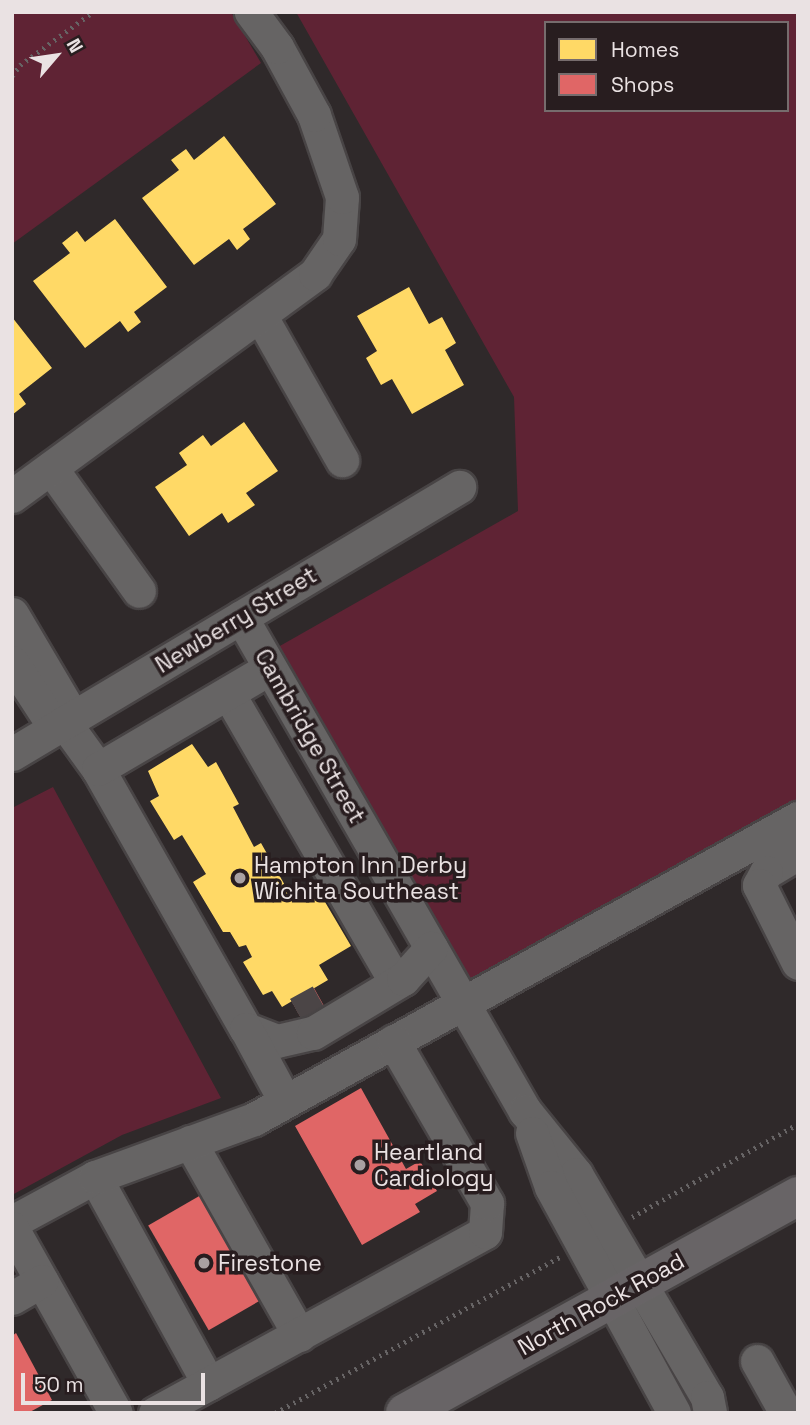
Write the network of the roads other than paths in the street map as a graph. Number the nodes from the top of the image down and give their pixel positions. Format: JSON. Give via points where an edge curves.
{"nodes":[{"id":1,"x":251,"y":12,"type":"edge"},
{"id":2,"x":260,"y":315,"type":"junction"},
{"id":3,"x":342,"y":460,"type":"dead end"},
{"id":4,"x":51,"y":468,"type":"junction"},
{"id":5,"x":459,"y":486,"type":"dead end"},
{"id":6,"x":12,"y":496,"type":"edge"},
{"id":7,"x":139,"y":591,"type":"dead end"},
{"id":8,"x":12,"y":614,"type":"edge"},
{"id":9,"x":241,"y":617,"type":"junction"},
{"id":10,"x":12,"y":662,"type":"edge"},
{"id":11,"x":270,"y":668,"type":"junction"},
{"id":12,"x":228,"y":693,"type":"junction"},
{"id":13,"x":64,"y":722,"type":"junction"},
{"id":14,"x":12,"y":754,"type":"edge"},
{"id":15,"x":98,"y":769,"type":"junction"},
{"id":16,"x":798,"y":818,"type":"edge"},
{"id":17,"x":798,"y":853,"type":"edge"},
{"id":18,"x":798,"y":874,"type":"edge"},
{"id":19,"x":798,"y":925,"type":"edge"},
{"id":20,"x":431,"y":948,"type":"junction"},
{"id":21,"x":798,"y":963,"type":"edge"},
{"id":22,"x":396,"y":983,"type":"junction"},
{"id":23,"x":365,"y":1001,"type":"junction"},
{"id":24,"x":462,"y":1002,"type":"junction"},
{"id":25,"x":253,"y":1032,"type":"junction"},
{"id":26,"x":393,"y":1041,"type":"junction"},
{"id":27,"x":285,"y":1101,"type":"junction"},
{"id":28,"x":190,"y":1142,"type":"junction"},
{"id":29,"x":95,"y":1177,"type":"junction"},
{"id":30,"x":798,"y":1196,"type":"edge"},
{"id":31,"x":12,"y":1222,"type":"edge"},
{"id":32,"x":12,"y":1228,"type":"edge"},
{"id":33,"x":42,"y":1281,"type":"junction"},
{"id":34,"x":624,"y":1292,"type":"junction"},
{"id":35,"x":12,"y":1298,"type":"edge"},
{"id":36,"x":299,"y":1335,"type":"junction"},
{"id":37,"x":757,"y":1361,"type":"dead end"},
{"id":38,"x":209,"y":1384,"type":"junction"},
{"id":39,"x":116,"y":1413,"type":"edge"},
{"id":40,"x":155,"y":1413,"type":"edge"},
{"id":41,"x":405,"y":1413,"type":"edge"},
{"id":42,"x":674,"y":1413,"type":"edge"},
{"id":43,"x":710,"y":1413,"type":"edge"},
{"id":44,"x":786,"y":1413,"type":"edge"}],
"edges":[{"from":1,"to":2,"type":"street","via":[[277,47],[314,116],[342,197],[339,239],[315,274]]},
{"from":2,"to":3,"type":"street"},
{"from":2,"to":4,"type":"street"},
{"from":4,"to":6,"type":"street"},
{"from":4,"to":7,"type":"street"},
{"from":5,"to":9,"type":"street","name":"Newberry Street"},
{"from":8,"to":13,"type":"street"},
{"from":9,"to":11,"type":"street","name":"Cambridge Street"},
{"from":9,"to":13,"type":"street","name":"Newberry Street"},
{"from":10,"to":13,"type":"street"},
{"from":11,"to":12,"type":"street"},
{"from":11,"to":20,"type":"street","name":"Cambridge Street"},
{"from":12,"to":15,"type":"street"},
{"from":12,"to":22,"type":"street"},
{"from":13,"to":14,"type":"street","name":"Newberry Street"},
{"from":13,"to":15,"type":"street"},
{"from":15,"to":25,"type":"street"},
{"from":16,"to":24,"type":"street"},
{"from":17,"to":21,"type":"street","via":[[766,872],[759,885]]},
{"from":18,"to":19,"type":"street","via":[[783,891]]},
{"from":20,"to":22,"type":"street"},
{"from":20,"to":24,"type":"street","name":"Cambridge Street"},
{"from":22,"to":23,"type":"street"},
{"from":23,"to":25,"type":"street","via":[[310,1007]]},
{"from":23,"to":25,"type":"street","via":[[313,1033],[277,1041]]},
{"from":24,"to":26,"type":"street"},
{"from":24,"to":34,"type":"street","name":"Cambridge Street","via":[[525,1111],[576,1174]]},
{"from":25,"to":27,"type":"street"},
{"from":26,"to":27,"type":"street"},
{"from":26,"to":36,"type":"street","via":[[487,1203],[485,1232]]},
{"from":27,"to":28,"type":"street","via":[[254,1119]]},
{"from":28,"to":29,"type":"street"},
{"from":28,"to":36,"type":"street"},
{"from":29,"to":31,"type":"street"},
{"from":29,"to":38,"type":"street"},
{"from":30,"to":34,"type":"main road","name":"North Rock Road"},
{"from":32,"to":33,"type":"street"},
{"from":33,"to":35,"type":"street"},
{"from":33,"to":39,"type":"street"},
{"from":34,"to":41,"type":"main road","name":"North Rock Road"},
{"from":34,"to":42,"type":"street","name":"Cambridge Street"},
{"from":34,"to":43,"type":"street","name":"Cambridge Street","via":[[706,1397]]},
{"from":36,"to":38,"type":"street"},
{"from":37,"to":44,"type":"street"},
{"from":38,"to":40,"type":"street"}]}
